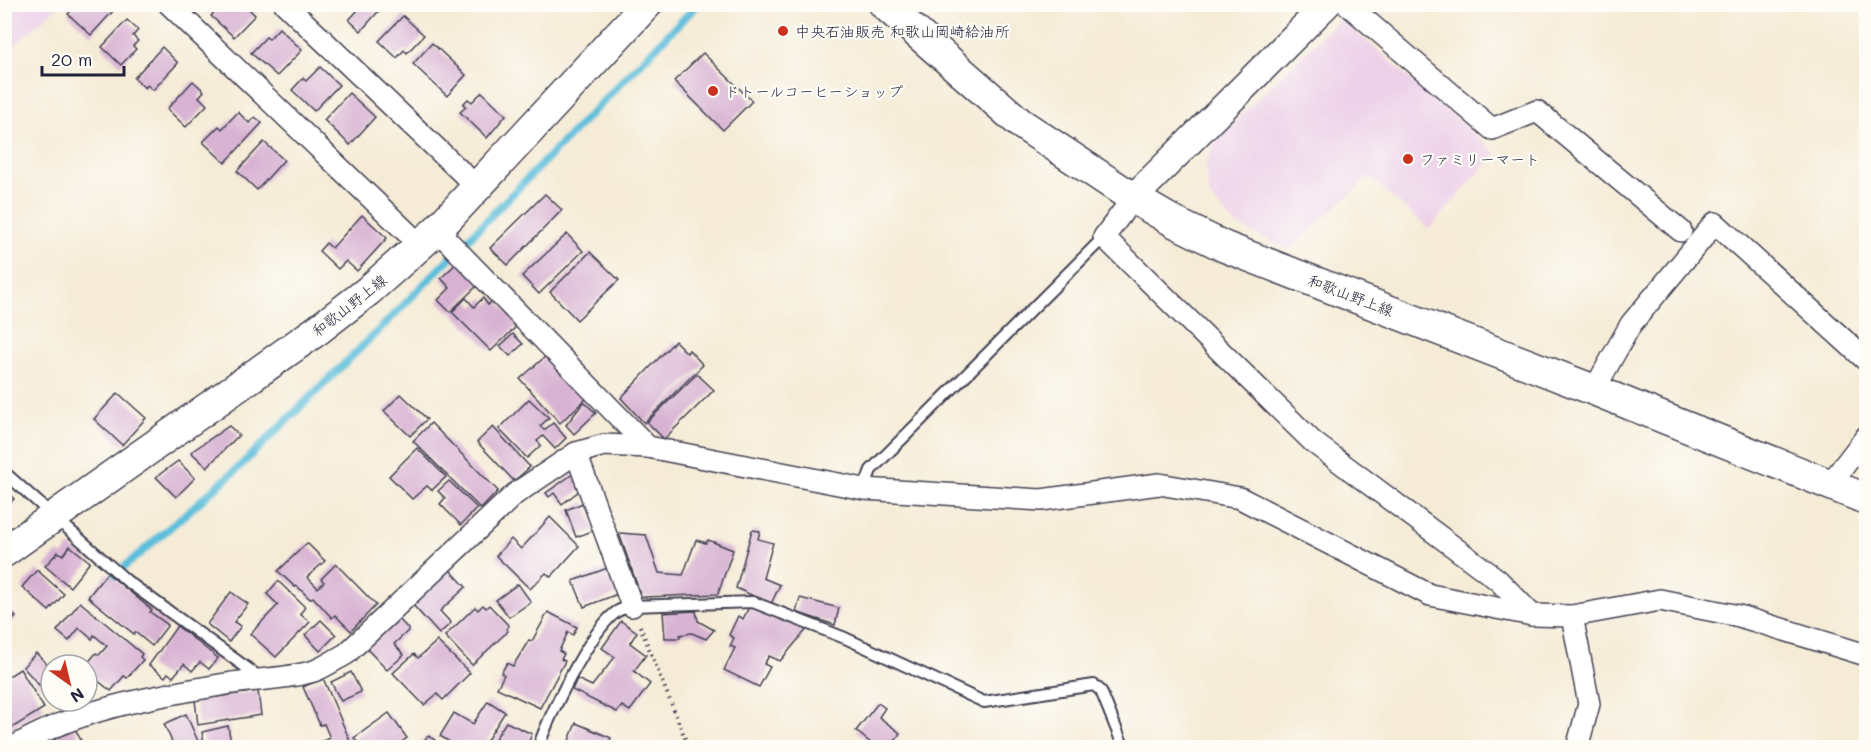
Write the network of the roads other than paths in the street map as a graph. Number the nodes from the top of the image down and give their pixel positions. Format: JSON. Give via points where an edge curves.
{"nodes":[{"id":1,"x":170,"y":4,"type":"edge"},
{"id":2,"x":285,"y":4,"type":"edge"},
{"id":3,"x":647,"y":4,"type":"edge"},
{"id":4,"x":884,"y":4,"type":"edge"},
{"id":5,"x":1327,"y":4,"type":"edge"},
{"id":6,"x":1347,"y":4,"type":"edge"},
{"id":7,"x":477,"y":187,"type":"junction"},
{"id":8,"x":1133,"y":198,"type":"junction"},
{"id":9,"x":1681,"y":231,"type":"dead end"},
{"id":10,"x":1104,"y":237,"type":"junction"},
{"id":11,"x":429,"y":238,"type":"junction"},
{"id":12,"x":1866,"y":360,"type":"edge"},
{"id":13,"x":1594,"y":390,"type":"junction"},
{"id":14,"x":1866,"y":437,"type":"edge"},
{"id":15,"x":648,"y":447,"type":"junction"},
{"id":16,"x":576,"y":453,"type":"junction"},
{"id":17,"x":4,"y":472,"type":"edge"},
{"id":18,"x":1830,"y":484,"type":"junction"},
{"id":19,"x":864,"y":489,"type":"junction"},
{"id":20,"x":1866,"y":499,"type":"edge"},
{"id":21,"x":53,"y":517,"type":"junction"},
{"id":22,"x":4,"y":552,"type":"edge"},
{"id":23,"x":632,"y":606,"type":"junction"},
{"id":24,"x":1532,"y":615,"type":"junction"},
{"id":25,"x":1572,"y":616,"type":"junction"},
{"id":26,"x":1866,"y":655,"type":"edge"},
{"id":27,"x":264,"y":681,"type":"junction"},
{"id":28,"x":12,"y":747,"type":"edge"},
{"id":29,"x":538,"y":747,"type":"edge"},
{"id":30,"x":1124,"y":747,"type":"edge"},
{"id":31,"x":1577,"y":747,"type":"edge"}],
"edges":[{"from":1,"to":11,"type":"street"},
{"from":2,"to":7,"type":"street"},
{"from":3,"to":7,"type":"main road","name":"和歌山野上線"},
{"from":4,"to":8,"type":"main road","name":"和歌山野上線","via":[[1020,123]]},
{"from":5,"to":8,"type":"street"},
{"from":6,"to":9,"type":"street","via":[[1492,129],[1537,111]]},
{"from":7,"to":11,"type":"main road","name":"和歌山野上線"},
{"from":8,"to":10,"type":"street"},
{"from":8,"to":13,"type":"main road","name":"和歌山野上線","via":[[1225,247]]},
{"from":10,"to":19,"type":"lane","via":[[871,470]]},
{"from":10,"to":24,"type":"street","via":[[1313,442],[1498,580]]},
{"from":11,"to":15,"type":"street"},
{"from":11,"to":21,"type":"main road","name":"和歌山野上線","via":[[319,329]]},
{"from":12,"to":13,"type":"street","via":[[1715,223],[1631,324]]},
{"from":13,"to":18,"type":"main road","name":"和歌山野上線"},
{"from":14,"to":18,"type":"street"},
{"from":15,"to":16,"type":"street","via":[[604,445]]},
{"from":15,"to":19,"type":"street"},
{"from":16,"to":23,"type":"street"},
{"from":16,"to":27,"type":"street","via":[[515,494],[346,654],[314,670]]},
{"from":17,"to":21,"type":"lane"},
{"from":18,"to":20,"type":"main road","name":"和歌山野上線"},
{"from":19,"to":24,"type":"street","via":[[1041,500],[1159,484],[1240,498],[1430,595]]},
{"from":21,"to":22,"type":"main road","name":"和歌山野上線"},
{"from":21,"to":27,"type":"lane","via":[[127,581]]},
{"from":23,"to":29,"type":"lane","via":[[615,612],[593,638],[546,723]]},
{"from":23,"to":30,"type":"lane","via":[[753,602],[845,638],[984,702],[1094,685],[1101,692]]},
{"from":24,"to":25,"type":"street"},
{"from":25,"to":26,"type":"street","via":[[1660,600],[1739,616]]},
{"from":25,"to":31,"type":"street","via":[[1589,704]]},
{"from":27,"to":28,"type":"street","via":[[118,705],[73,718]]}]}
